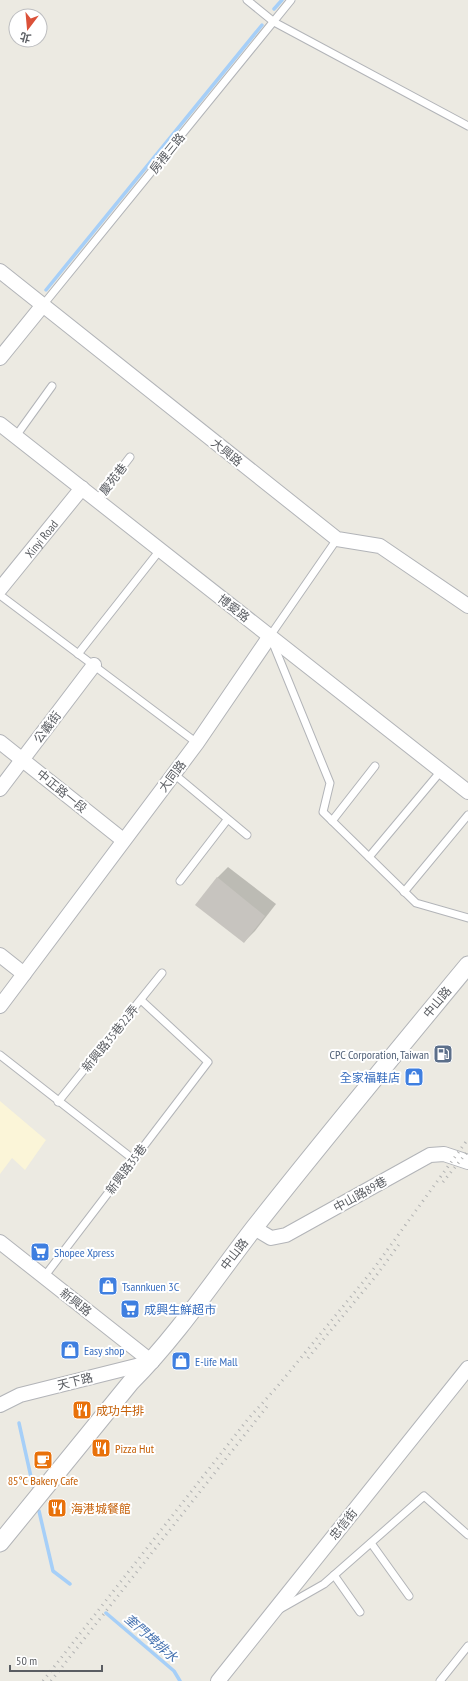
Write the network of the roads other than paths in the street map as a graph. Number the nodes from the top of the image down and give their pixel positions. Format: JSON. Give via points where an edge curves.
{"nodes":[{"id":1,"x":247,"y":0,"type":"edge"},
{"id":2,"x":292,"y":0,"type":"edge"},
{"id":3,"x":274,"y":22,"type":"junction"},
{"id":4,"x":468,"y":126,"type":"edge"},
{"id":5,"x":0,"y":271,"type":"edge"},
{"id":6,"x":43,"y":305,"type":"junction"},
{"id":7,"x":0,"y":358,"type":"edge"},
{"id":8,"x":52,"y":386,"type":"dead end"},
{"id":9,"x":0,"y":424,"type":"edge"},
{"id":10,"x":16,"y":436,"type":"junction"},
{"id":11,"x":130,"y":458,"type":"dead end"},
{"id":12,"x":82,"y":488,"type":"junction"},
{"id":13,"x":97,"y":500,"type":"junction"},
{"id":14,"x":337,"y":539,"type":"junction"},
{"id":15,"x":160,"y":550,"type":"junction"},
{"id":16,"x":0,"y":589,"type":"edge"},
{"id":17,"x":0,"y":596,"type":"edge"},
{"id":18,"x":468,"y":606,"type":"edge"},
{"id":19,"x":270,"y":636,"type":"junction"},
{"id":20,"x":78,"y":654,"type":"junction"},
{"id":21,"x":94,"y":665,"type":"junction"},
{"id":22,"x":0,"y":742,"type":"edge"},
{"id":23,"x":196,"y":743,"type":"junction"},
{"id":24,"x":22,"y":760,"type":"junction"},
{"id":25,"x":375,"y":766,"type":"dead end"},
{"id":26,"x":441,"y":770,"type":"junction"},
{"id":27,"x":174,"y":774,"type":"junction"},
{"id":28,"x":0,"y":789,"type":"edge"},
{"id":29,"x":468,"y":792,"type":"edge"},
{"id":30,"x":468,"y":815,"type":"edge"},
{"id":31,"x":227,"y":820,"type":"junction"},
{"id":32,"x":332,"y":821,"type":"junction"},
{"id":33,"x":247,"y":835,"type":"dead end"},
{"id":34,"x":123,"y":840,"type":"junction"},
{"id":35,"x":369,"y":857,"type":"junction"},
{"id":36,"x":180,"y":881,"type":"dead end"},
{"id":37,"x":404,"y":892,"type":"junction"},
{"id":38,"x":468,"y":918,"type":"edge"},
{"id":39,"x":0,"y":955,"type":"edge"},
{"id":40,"x":468,"y":965,"type":"edge"},
{"id":41,"x":162,"y":973,"type":"dead end"},
{"id":42,"x":24,"y":974,"type":"junction"},
{"id":43,"x":141,"y":1000,"type":"junction"},
{"id":44,"x":0,"y":1006,"type":"edge"},
{"id":45,"x":0,"y":1055,"type":"edge"},
{"id":46,"x":58,"y":1102,"type":"junction"},
{"id":47,"x":133,"y":1159,"type":"junction"},
{"id":48,"x":468,"y":1162,"type":"edge"},
{"id":49,"x":254,"y":1228,"type":"junction"},
{"id":50,"x":0,"y":1242,"type":"edge"},
{"id":51,"x":44,"y":1277,"type":"junction"},
{"id":52,"x":152,"y":1362,"type":"junction"},
{"id":53,"x":468,"y":1368,"type":"edge"},
{"id":54,"x":1,"y":1402,"type":"edge"},
{"id":55,"x":468,"y":1535,"type":"edge"},
{"id":56,"x":0,"y":1543,"type":"edge"},
{"id":57,"x":371,"y":1543,"type":"junction"},
{"id":58,"x":334,"y":1575,"type":"junction"},
{"id":59,"x":409,"y":1596,"type":"dead end"},
{"id":60,"x":360,"y":1612,"type":"dead end"},
{"id":61,"x":271,"y":1614,"type":"junction"},
{"id":62,"x":468,"y":1646,"type":"edge"},
{"id":63,"x":218,"y":1681,"type":"edge"},
{"id":64,"x":440,"y":1681,"type":"edge"}],
"edges":[{"from":1,"to":3,"type":"lane"},
{"from":2,"to":3,"type":"lane","name":"房裡三路"},
{"from":3,"to":4,"type":"lane"},
{"from":3,"to":6,"type":"lane","name":"房裡三路"},
{"from":5,"to":6,"type":"street","name":"大興路"},
{"from":6,"to":7,"type":"street"},
{"from":6,"to":14,"type":"street","name":"大興路"},
{"from":8,"to":10,"type":"lane"},
{"from":9,"to":10,"type":"street","name":"博愛路"},
{"from":10,"to":12,"type":"street","name":"博愛路"},
{"from":11,"to":13,"type":"lane","name":"慶苑巷"},
{"from":12,"to":13,"type":"street","name":"博愛路"},
{"from":12,"to":16,"type":"street","name":"Xinyi Road"},
{"from":13,"to":15,"type":"street","name":"博愛路"},
{"from":14,"to":18,"type":"street","name":"大興路","via":[[380,546]]},
{"from":14,"to":19,"type":"lane","name":"大同路"},
{"from":15,"to":19,"type":"street","name":"博愛路"},
{"from":15,"to":20,"type":"lane"},
{"from":17,"to":20,"type":"lane"},
{"from":19,"to":23,"type":"street","name":"大同路"},
{"from":19,"to":26,"type":"street","name":"博愛路"},
{"from":19,"to":32,"type":"lane","via":[[330,783],[323,812]]},
{"from":20,"to":21,"type":"lane"},
{"from":21,"to":23,"type":"lane"},
{"from":21,"to":24,"type":"street","name":"公義街"},
{"from":22,"to":24,"type":"street","name":"中正路一段"},
{"from":23,"to":27,"type":"street","name":"大同路"},
{"from":24,"to":28,"type":"street","name":"公義街"},
{"from":24,"to":34,"type":"street","name":"中正路一段"},
{"from":25,"to":32,"type":"lane"},
{"from":26,"to":29,"type":"street","name":"博愛路"},
{"from":26,"to":35,"type":"lane"},
{"from":27,"to":31,"type":"lane"},
{"from":27,"to":34,"type":"street","name":"大同路"},
{"from":30,"to":37,"type":"lane"},
{"from":31,"to":33,"type":"lane"},
{"from":31,"to":36,"type":"lane"},
{"from":32,"to":35,"type":"lane"},
{"from":34,"to":42,"type":"street","name":"大同路"},
{"from":35,"to":37,"type":"lane"},
{"from":37,"to":38,"type":"lane","via":[[416,903]]},
{"from":39,"to":42,"type":"street"},
{"from":40,"to":49,"type":"street","name":"中山路"},
{"from":41,"to":43,"type":"lane","name":"新興路35巷22弄"},
{"from":42,"to":44,"type":"street","name":"大同路"},
{"from":43,"to":46,"type":"lane","name":"新興路35巷22弄"},
{"from":43,"to":47,"type":"lane","name":"新興路35巷","via":[[208,1062]]},
{"from":45,"to":46,"type":"lane"},
{"from":46,"to":47,"type":"lane"},
{"from":47,"to":51,"type":"lane","name":"新興路35巷"},
{"from":48,"to":49,"type":"street","name":"中山路89巷","via":[[444,1154],[430,1155],[286,1235],[271,1238]]},
{"from":49,"to":52,"type":"street","name":"中山路"},
{"from":50,"to":51,"type":"street","name":"新興路"},
{"from":51,"to":52,"type":"street","name":"新興路"},
{"from":52,"to":54,"type":"street","name":"天下路"},
{"from":52,"to":56,"type":"street","name":"中山路","via":[[131,1382]]},
{"from":53,"to":61,"type":"street","name":"忠信街"},
{"from":55,"to":57,"type":"lane","via":[[424,1496]]},
{"from":57,"to":58,"type":"lane"},
{"from":57,"to":59,"type":"lane"},
{"from":58,"to":60,"type":"lane"},
{"from":58,"to":61,"type":"lane","via":[[324,1584]]},
{"from":61,"to":63,"type":"street","name":"忠信街"},
{"from":62,"to":64,"type":"lane"}]}
